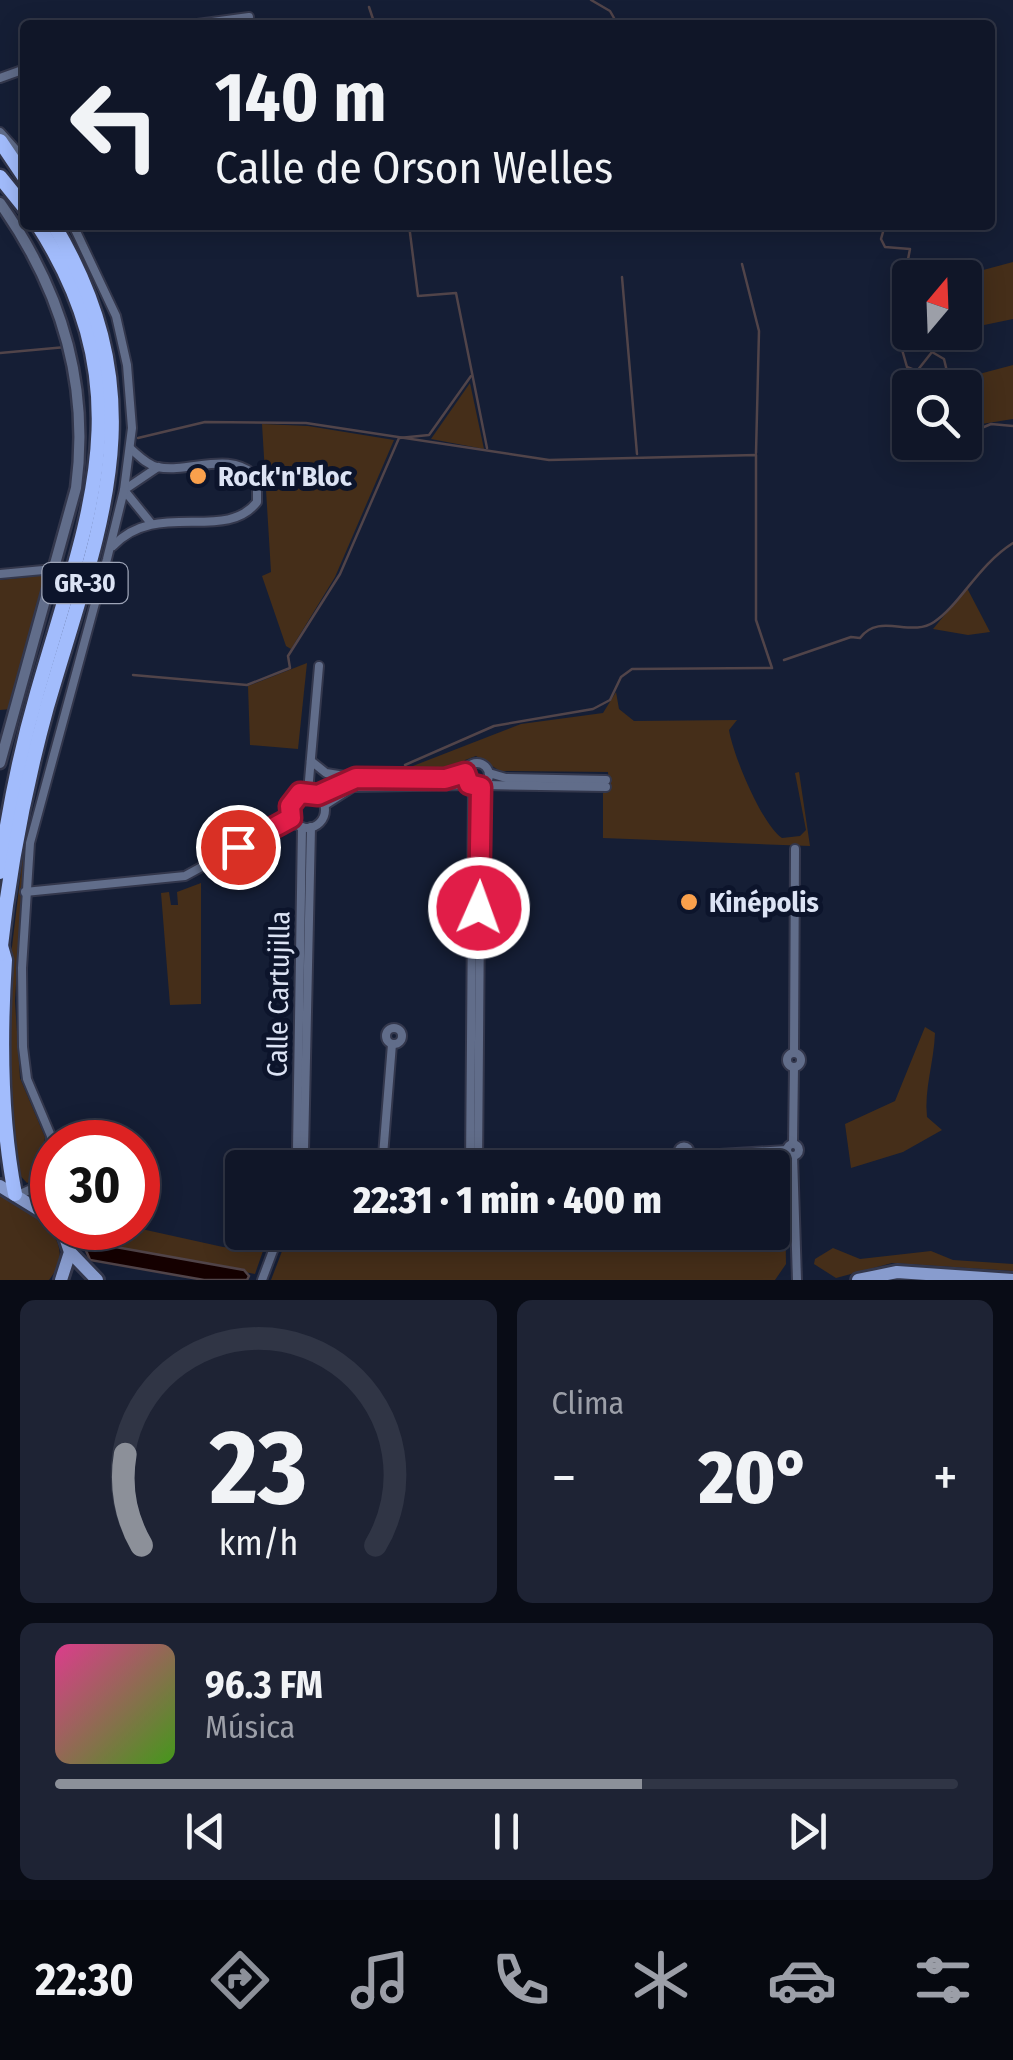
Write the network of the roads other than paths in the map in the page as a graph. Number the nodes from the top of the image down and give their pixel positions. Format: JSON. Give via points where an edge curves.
{"nodes":[{"id":1,"x":248,"y":18,"type":"dead end"},
{"id":2,"x":231,"y":20,"type":"edge"},
{"id":3,"x":0,"y":132,"type":"edge"},
{"id":4,"x":0,"y":141,"type":"edge"},
{"id":5,"x":20,"y":153,"type":"edge"},
{"id":6,"x":0,"y":159,"type":"edge"},
{"id":7,"x":20,"y":171,"type":"edge"},
{"id":8,"x":0,"y":177,"type":"edge"},
{"id":9,"x":20,"y":182,"type":"edge"},
{"id":10,"x":20,"y":202,"type":"edge"},
{"id":11,"x":0,"y":203,"type":"edge"},
{"id":12,"x":41,"y":230,"type":"edge"},
{"id":13,"x":57,"y":230,"type":"edge"},
{"id":14,"x":76,"y":230,"type":"edge"},
{"id":15,"x":131,"y":449,"type":"junction"},
{"id":16,"x":158,"y":467,"type":"junction"},
{"id":17,"x":124,"y":490,"type":"junction"},
{"id":18,"x":150,"y":522,"type":"junction"},
{"id":19,"x":109,"y":550,"type":"junction"},
{"id":20,"x":54,"y":569,"type":"junction"},
{"id":21,"x":0,"y":574,"type":"edge"},
{"id":22,"x":319,"y":666,"type":"dead end"},
{"id":23,"x":14,"y":713,"type":"junction"},
{"id":24,"x":0,"y":715,"type":"edge"},
{"id":25,"x":311,"y":761,"type":"junction"},
{"id":26,"x":0,"y":763,"type":"edge"},
{"id":27,"x":465,"y":773,"type":"junction"},
{"id":28,"x":489,"y":773,"type":"junction"},
{"id":29,"x":356,"y":778,"type":"junction"},
{"id":30,"x":477,"y":786,"type":"junction"},
{"id":31,"x":308,"y":792,"type":"junction"},
{"id":32,"x":318,"y":795,"type":"junction"},
{"id":33,"x":324,"y":805,"type":"junction"},
{"id":34,"x":291,"y":818,"type":"junction"},
{"id":35,"x":306,"y":827,"type":"junction"},
{"id":36,"x":795,"y":849,"type":"dead end"},
{"id":37,"x":1,"y":858,"type":"edge"},
{"id":38,"x":0,"y":872,"type":"edge"},
{"id":39,"x":25,"y":892,"type":"junction"},
{"id":40,"x":1,"y":945,"type":"edge"},
{"id":41,"x":0,"y":954,"type":"edge"},
{"id":42,"x":392,"y":1044,"type":"dead end"},
{"id":43,"x":46,"y":1120,"type":"edge"},
{"id":44,"x":297,"y":1150,"type":"edge"},
{"id":45,"x":304,"y":1150,"type":"edge"},
{"id":46,"x":383,"y":1150,"type":"edge"},
{"id":47,"x":470,"y":1150,"type":"edge"},
{"id":48,"x":479,"y":1150,"type":"edge"},
{"id":49,"x":791,"y":1150,"type":"joint"},
{"id":50,"x":0,"y":1186,"type":"edge"},
{"id":51,"x":30,"y":1188,"type":"edge"},
{"id":52,"x":16,"y":1194,"type":"junction"},
{"id":53,"x":30,"y":1203,"type":"edge"},
{"id":54,"x":273,"y":1250,"type":"edge"},
{"id":55,"x":70,"y":1252,"type":"joint"},
{"id":56,"x":61,"y":1280,"type":"edge"},
{"id":57,"x":97,"y":1280,"type":"edge"},
{"id":58,"x":262,"y":1280,"type":"edge"},
{"id":59,"x":797,"y":1280,"type":"edge"},
{"id":60,"x":858,"y":1280,"type":"edge"},
{"id":61,"x":1013,"y":1280,"type":"edge"}],
"edges":[{"from":1,"to":2,"type":"street"},
{"from":3,"to":5,"type":"street"},
{"from":4,"to":7,"type":"highway"},
{"from":6,"to":9,"type":"highway"},
{"from":8,"to":10,"type":"highway"},
{"from":11,"to":20,"type":"street","via":[[42,269],[74,358],[78,474]]},
{"from":12,"to":37,"type":"highway","number":"GR-30","via":[[89,336],[100,447],[90,510],[27,731]]},
{"from":13,"to":40,"type":"highway","number":"GR-30","via":[[102,330],[114,410],[112,455],[97,539],[29,782]]},
{"from":14,"to":15,"type":"street","via":[[102,280],[122,342]]},
{"from":15,"to":16,"type":"street"},
{"from":15,"to":17,"type":"street"},
{"from":16,"to":17,"type":"street"},
{"from":16,"to":18,"type":"street","via":[[247,468],[256,477],[257,502],[238,518]]},
{"from":17,"to":18,"type":"street"},
{"from":17,"to":19,"type":"street"},
{"from":18,"to":19,"type":"street","via":[[126,532]]},
{"from":19,"to":39,"type":"street","via":[[37,810]]},
{"from":20,"to":21,"type":"street"},
{"from":20,"to":23,"type":"street"},
{"from":22,"to":25,"type":"street"},
{"from":23,"to":24,"type":"street"},
{"from":23,"to":26,"type":"street"},
{"from":25,"to":29,"type":"street","via":[[326,773]]},
{"from":25,"to":31,"type":"street"},
{"from":27,"to":28,"type":"street","via":[[479,763]]},
{"from":27,"to":29,"type":"street","via":[[445,779]]},
{"from":27,"to":30,"type":"street"},
{"from":28,"to":30,"type":"street"},
{"from":28,"to":30,"type":"street","via":[[601,783]]},
{"from":29,"to":32,"type":"street"},
{"from":30,"to":33,"type":"street","via":[[354,786]]},
{"from":30,"to":47,"type":"street"},
{"from":30,"to":48,"type":"street"},
{"from":31,"to":32,"type":"street"},
{"from":31,"to":34,"type":"street","via":[[291,802]]},
{"from":32,"to":33,"type":"street"},
{"from":33,"to":35,"type":"street","via":[[324,817]]},
{"from":34,"to":35,"type":"street"},
{"from":34,"to":39,"type":"street","via":[[185,876]]},
{"from":35,"to":44,"type":"street","name":"Calle Cartujilla"},
{"from":35,"to":45,"type":"street","name":"Calle Cartujilla"},
{"from":36,"to":49,"type":"street","via":[[794,1053],[800,1061],[794,1067]]},
{"from":37,"to":38,"type":"highway","number":"GR-30"},
{"from":39,"to":43,"type":"street","via":[[23,1047],[27,1079]]},
{"from":40,"to":41,"type":"highway","number":"GR-30"},
{"from":40,"to":52,"type":"highway","via":[[6,1147]]},
{"from":42,"to":46,"type":"street"},
{"from":49,"to":59,"type":"street"},
{"from":50,"to":52,"type":"main road"},
{"from":51,"to":52,"type":"street"},
{"from":52,"to":53,"type":"main road"},
{"from":54,"to":58,"type":"street"},
{"from":55,"to":56,"type":"main road"},
{"from":55,"to":57,"type":"main road"},
{"from":60,"to":61,"type":"main road","via":[[897,1272]]}]}
